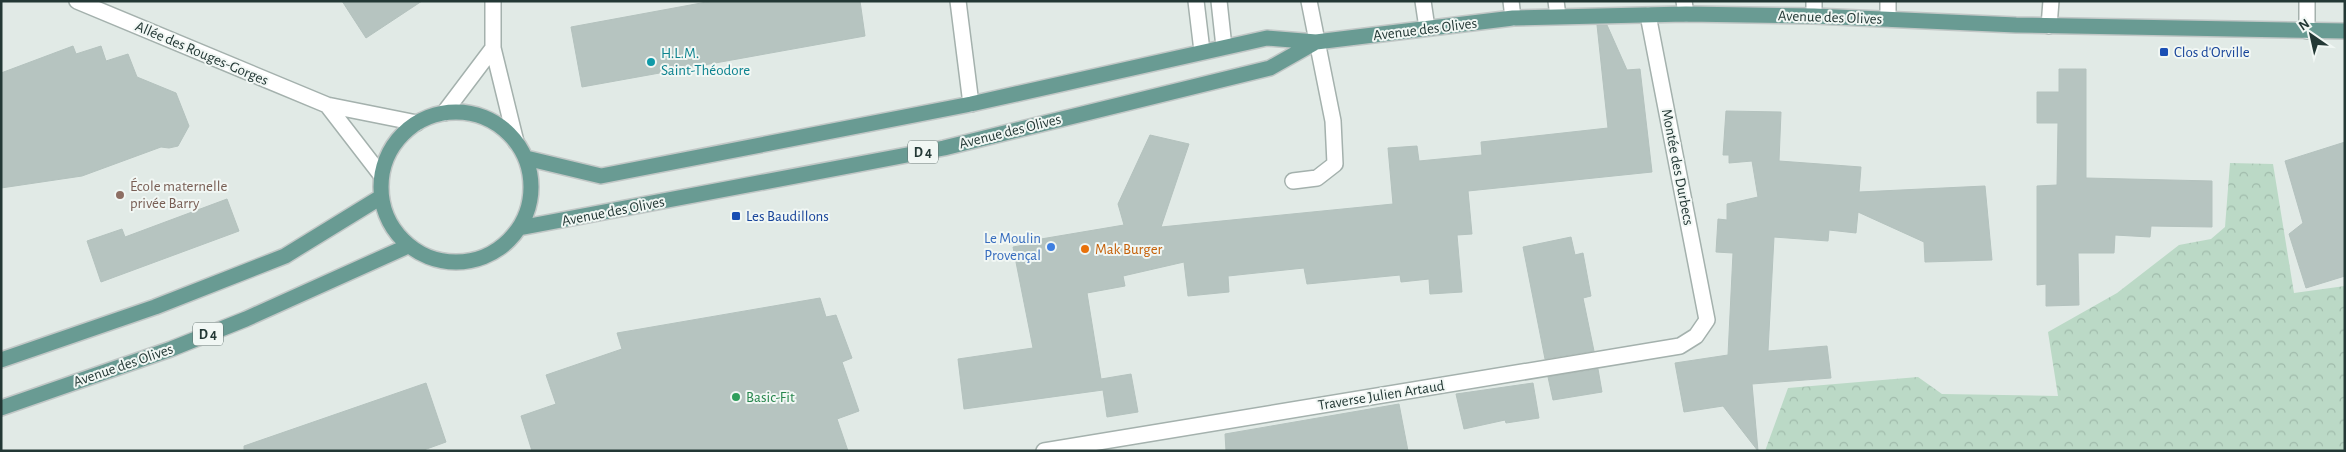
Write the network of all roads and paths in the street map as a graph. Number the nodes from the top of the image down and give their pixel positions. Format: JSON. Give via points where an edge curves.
{"nodes":[{"id":1,"x":77,"y":1,"type":"edge"},
{"id":2,"x":493,"y":1,"type":"edge"},
{"id":3,"x":958,"y":1,"type":"edge"},
{"id":4,"x":1196,"y":1,"type":"edge"},
{"id":5,"x":1219,"y":1,"type":"edge"},
{"id":6,"x":1309,"y":1,"type":"edge"},
{"id":7,"x":1423,"y":1,"type":"edge"},
{"id":8,"x":1511,"y":1,"type":"edge"},
{"id":9,"x":1888,"y":1,"type":"edge"},
{"id":10,"x":2051,"y":1,"type":"edge"},
{"id":11,"x":2307,"y":1,"type":"edge"},
{"id":12,"x":1685,"y":7,"type":"edge"},
{"id":13,"x":1814,"y":8,"type":"edge"},
{"id":14,"x":114,"y":9,"type":"edge"},
{"id":15,"x":1557,"y":9,"type":"edge"},
{"id":16,"x":1648,"y":15,"type":"junction"},
{"id":17,"x":1513,"y":18,"type":"junction"},
{"id":18,"x":1888,"y":19,"type":"junction"},
{"id":19,"x":2049,"y":26,"type":"junction"},
{"id":20,"x":1427,"y":28,"type":"junction"},
{"id":21,"x":2306,"y":31,"type":"junction"},
{"id":22,"x":2345,"y":31,"type":"edge"},
{"id":23,"x":1316,"y":42,"type":"junction"},
{"id":24,"x":1224,"y":47,"type":"junction"},
{"id":25,"x":493,"y":48,"type":"junction"},
{"id":26,"x":1202,"y":51,"type":"junction"},
{"id":27,"x":971,"y":104,"type":"junction"},
{"id":28,"x":327,"y":105,"type":"junction"},
{"id":29,"x":444,"y":113,"type":"junction"},
{"id":30,"x":417,"y":123,"type":"junction"},
{"id":31,"x":516,"y":142,"type":"junction"},
{"id":32,"x":526,"y":158,"type":"junction"},
{"id":33,"x":381,"y":175,"type":"junction"},
{"id":34,"x":1293,"y":181,"type":"dead end"},
{"id":35,"x":381,"y":197,"type":"junction"},
{"id":36,"x":519,"y":228,"type":"junction"},
{"id":37,"x":408,"y":246,"type":"junction"},
{"id":38,"x":1707,"y":320,"type":"joint"},
{"id":39,"x":1,"y":360,"type":"edge"},
{"id":40,"x":1,"y":408,"type":"edge"},
{"id":41,"x":1044,"y":451,"type":"edge"}],
"edges":[{"from":1,"to":14,"type":"street","name":"Allée des Rouges-Gorges"},
{"from":2,"to":25,"type":"street"},
{"from":3,"to":27,"type":"street"},
{"from":4,"to":26,"type":"street"},
{"from":5,"to":24,"type":"street"},
{"from":6,"to":23,"type":"street"},
{"from":7,"to":20,"type":"street"},
{"from":8,"to":17,"type":"street"},
{"from":9,"to":18,"type":"street"},
{"from":10,"to":19,"type":"street"},
{"from":11,"to":21,"type":"street"},
{"from":12,"to":13,"type":"main road","name":"Avenue des Olives","number":"D 4"},
{"from":12,"to":16,"type":"main road","name":"Avenue des Olives","number":"D 4"},
{"from":13,"to":18,"type":"main road","name":"Avenue des Olives","number":"D 4"},
{"from":14,"to":28,"type":"street","name":"Allée des Rouges-Gorges"},
{"from":15,"to":16,"type":"main road","name":"Avenue des Olives","number":"D 4"},
{"from":15,"to":17,"type":"main road","name":"Avenue des Olives","number":"D 4"},
{"from":16,"to":38,"type":"street","name":"Montée des Durbecs"},
{"from":17,"to":20,"type":"main road","name":"Avenue des Olives","number":"D 4"},
{"from":18,"to":19,"type":"main road","name":"Avenue des Olives","number":"D 4"},
{"from":19,"to":21,"type":"main road","name":"Avenue des Olives","number":"D 4"},
{"from":20,"to":23,"type":"main road","name":"Avenue des Olives","number":"D 4"},
{"from":21,"to":22,"type":"main road","name":"Avenue des Olives","number":"D 4"},
{"from":23,"to":24,"type":"main road","name":"Avenue des Olives","number":"D 4","via":[[1267,38]]},
{"from":23,"to":34,"type":"street","via":[[1333,121],[1335,164],[1317,178]]},
{"from":23,"to":36,"type":"main road","name":"Avenue des Olives","number":"D 4","via":[[1270,68],[944,148]]},
{"from":24,"to":26,"type":"main road","name":"Avenue des Olives","number":"D 4"},
{"from":25,"to":29,"type":"street"},
{"from":25,"to":31,"type":"street"},
{"from":26,"to":27,"type":"main road","name":"Avenue des Olives","number":"D 4"},
{"from":27,"to":32,"type":"main road","name":"Avenue des Olives","number":"D 4","via":[[600,176]]},
{"from":28,"to":30,"type":"street","name":"Allée des Rouges-Gorges"},
{"from":28,"to":33,"type":"street","name":"Allée des Rouges-Gorges"},
{"from":29,"to":30,"type":"main road"},
{"from":29,"to":31,"type":"main road","via":[[471,114],[496,124]]},
{"from":30,"to":33,"type":"main road","via":[[396,143]]},
{"from":31,"to":32,"type":"main road"},
{"from":32,"to":36,"type":"main road","via":[[531,182],[529,206]]},
{"from":33,"to":35,"type":"main road"},
{"from":35,"to":37,"type":"main road","via":[[392,226]]},
{"from":35,"to":39,"type":"main road","via":[[286,256],[156,307]]},
{"from":36,"to":37,"type":"main road","via":[[497,250],[467,262],[436,260]]},
{"from":37,"to":40,"type":"main road","name":"Avenue des Olives","number":"D 4","via":[[171,349]]},
{"from":38,"to":41,"type":"street","name":"Traverse Julien Artaud","via":[[1696,336],[1680,346]]}]}
